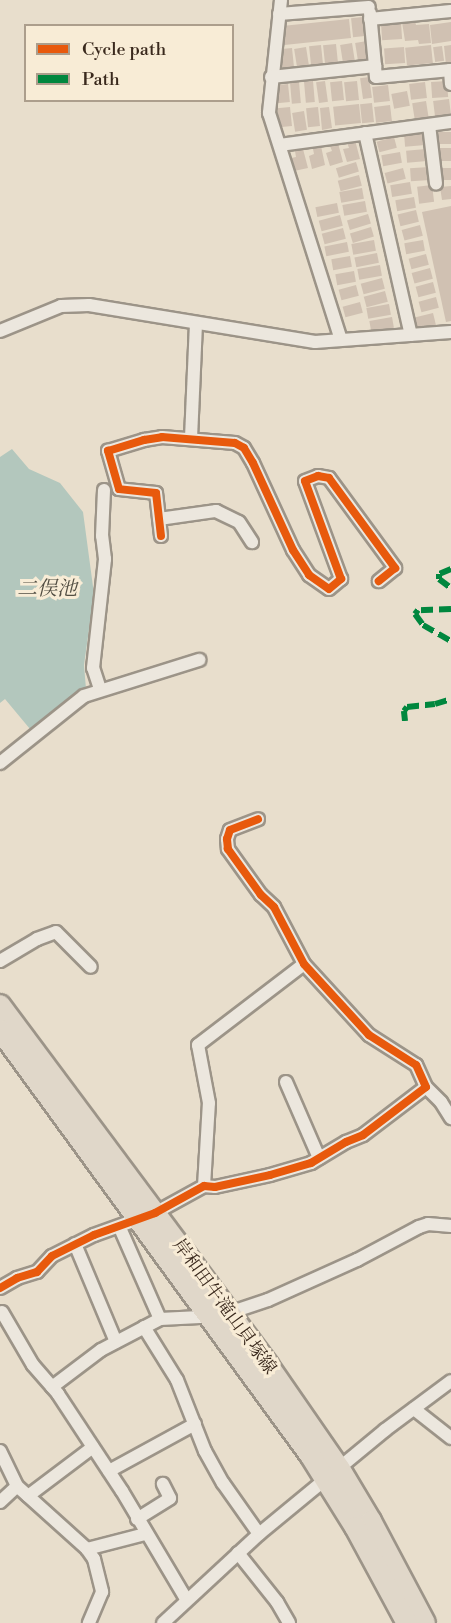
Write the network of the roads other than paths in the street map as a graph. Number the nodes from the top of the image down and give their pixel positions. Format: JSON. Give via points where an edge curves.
{"nodes":[{"id":1,"x":281,"y":0,"type":"edge"},
{"id":2,"x":369,"y":9,"type":"edge"},
{"id":3,"x":451,"y":11,"type":"edge"},
{"id":4,"x":279,"y":14,"type":"junction"},
{"id":5,"x":375,"y":66,"type":"junction"},
{"id":6,"x":450,"y":70,"type":"edge"},
{"id":7,"x":271,"y":77,"type":"junction"},
{"id":8,"x":451,"y":84,"type":"edge"},
{"id":9,"x":451,"y":122,"type":"edge"},
{"id":10,"x":429,"y":125,"type":"junction"},
{"id":11,"x":365,"y":134,"type":"junction"},
{"id":12,"x":280,"y":145,"type":"junction"},
{"id":13,"x":436,"y":184,"type":"dead end"},
{"id":14,"x":196,"y":324,"type":"junction"},
{"id":15,"x":0,"y":331,"type":"edge"},
{"id":16,"x":451,"y":332,"type":"edge"},
{"id":17,"x":411,"y":335,"type":"junction"},
{"id":18,"x":341,"y":340,"type":"junction"},
{"id":19,"x":191,"y":438,"type":"junction"},
{"id":20,"x":104,"y":490,"type":"dead end"},
{"id":21,"x":159,"y":519,"type":"junction"},
{"id":22,"x":161,"y":536,"type":"dead end"},
{"id":23,"x":252,"y":542,"type":"dead end"},
{"id":24,"x":379,"y":581,"type":"dead end"},
{"id":25,"x":200,"y":660,"type":"dead end"},
{"id":26,"x":100,"y":689,"type":"junction"},
{"id":27,"x":0,"y":763,"type":"edge"},
{"id":28,"x":258,"y":819,"type":"dead end"},
{"id":29,"x":0,"y":961,"type":"edge"},
{"id":30,"x":304,"y":964,"type":"junction"},
{"id":31,"x":91,"y":967,"type":"dead end"},
{"id":32,"x":0,"y":1005,"type":"edge"},
{"id":33,"x":0,"y":1030,"type":"edge"},
{"id":34,"x":286,"y":1083,"type":"dead end"},
{"id":35,"x":426,"y":1087,"type":"junction"},
{"id":36,"x":451,"y":1118,"type":"edge"},
{"id":37,"x":319,"y":1158,"type":"junction"},
{"id":38,"x":204,"y":1186,"type":"junction"},
{"id":39,"x":147,"y":1217,"type":"junction"},
{"id":40,"x":451,"y":1226,"type":"edge"},
{"id":41,"x":120,"y":1228,"type":"junction"},
{"id":42,"x":75,"y":1244,"type":"junction"},
{"id":43,"x":0,"y":1288,"type":"edge"},
{"id":44,"x":1,"y":1309,"type":"edge"},
{"id":45,"x":208,"y":1312,"type":"junction"},
{"id":46,"x":229,"y":1313,"type":"junction"},
{"id":47,"x":160,"y":1319,"type":"junction"},
{"id":48,"x":144,"y":1328,"type":"junction"},
{"id":49,"x":116,"y":1342,"type":"junction"},
{"id":50,"x":451,"y":1381,"type":"edge"},
{"id":51,"x":52,"y":1387,"type":"junction"},
{"id":52,"x":414,"y":1409,"type":"junction"},
{"id":53,"x":195,"y":1424,"type":"junction"},
{"id":54,"x":451,"y":1438,"type":"edge"},
{"id":55,"x":93,"y":1447,"type":"junction"},
{"id":56,"x":0,"y":1451,"type":"edge"},
{"id":57,"x":109,"y":1471,"type":"junction"},
{"id":58,"x":334,"y":1475,"type":"junction"},
{"id":59,"x":163,"y":1484,"type":"dead end"},
{"id":60,"x":17,"y":1486,"type":"junction"},
{"id":61,"x":28,"y":1496,"type":"junction"},
{"id":62,"x":0,"y":1502,"type":"edge"},
{"id":63,"x":137,"y":1519,"type":"junction"},
{"id":64,"x":145,"y":1534,"type":"junction"},
{"id":65,"x":259,"y":1534,"type":"junction"},
{"id":66,"x":87,"y":1548,"type":"junction"},
{"id":67,"x":238,"y":1553,"type":"junction"},
{"id":68,"x":186,"y":1599,"type":"junction"},
{"id":69,"x":89,"y":1623,"type":"edge"},
{"id":70,"x":163,"y":1623,"type":"edge"},
{"id":71,"x":289,"y":1623,"type":"edge"},
{"id":72,"x":407,"y":1623,"type":"edge"},
{"id":73,"x":425,"y":1623,"type":"edge"}],
"edges":[{"from":1,"to":4,"type":"street"},
{"from":2,"to":3,"type":"street"},
{"from":2,"to":4,"type":"street"},
{"from":2,"to":5,"type":"street"},
{"from":4,"to":7,"type":"street"},
{"from":5,"to":6,"type":"street","via":[[376,77]]},
{"from":5,"to":7,"type":"street"},
{"from":6,"to":8,"type":"street"},
{"from":7,"to":12,"type":"street","via":[[269,113]]},
{"from":9,"to":10,"type":"street"},
{"from":10,"to":11,"type":"street"},
{"from":10,"to":13,"type":"street"},
{"from":11,"to":12,"type":"street"},
{"from":11,"to":17,"type":"street"},
{"from":12,"to":18,"type":"street"},
{"from":14,"to":15,"type":"street","via":[[89,305],[61,306]]},
{"from":14,"to":18,"type":"street","via":[[315,342]]},
{"from":14,"to":19,"type":"street"},
{"from":16,"to":17,"type":"street"},
{"from":17,"to":18,"type":"street"},
{"from":19,"to":21,"type":"street","via":[[144,440],[108,451],[119,489],[156,492]]},
{"from":19,"to":24,"type":"street","via":[[235,443],[244,448],[293,550],[309,575],[329,589],[341,579],[305,481],[312,476],[329,478],[395,568]]},
{"from":20,"to":26,"type":"street","via":[[105,559],[93,668]]},
{"from":21,"to":22,"type":"street"},
{"from":21,"to":23,"type":"street","via":[[216,511],[238,522]]},
{"from":25,"to":26,"type":"street"},
{"from":26,"to":27,"type":"street","via":[[84,696]]},
{"from":28,"to":30,"type":"street","via":[[230,830],[228,849],[274,907]]},
{"from":29,"to":31,"type":"street","via":[[56,932]]},
{"from":30,"to":35,"type":"street","via":[[369,1035],[416,1065]]},
{"from":30,"to":38,"type":"street","via":[[198,1045],[209,1103]]},
{"from":32,"to":39,"type":"main road","name":"岸和田牛滝山貝塚線"},
{"from":33,"to":39,"type":"main road","name":"岸和田牛滝山貝塚線"},
{"from":34,"to":37,"type":"street"},
{"from":35,"to":36,"type":"street"},
{"from":35,"to":37,"type":"street","via":[[363,1135]]},
{"from":37,"to":38,"type":"street","via":[[280,1173]]},
{"from":38,"to":39,"type":"street"},
{"from":39,"to":41,"type":"street"},
{"from":39,"to":45,"type":"main road","name":"岸和田牛滝山貝塚線"},
{"from":39,"to":46,"type":"main road","name":"岸和田牛滝山貝塚線"},
{"from":40,"to":46,"type":"street","via":[[419,1227],[357,1260]]},
{"from":41,"to":42,"type":"street"},
{"from":41,"to":47,"type":"street"},
{"from":42,"to":43,"type":"street","via":[[52,1256],[37,1272]]},
{"from":42,"to":49,"type":"street"},
{"from":44,"to":51,"type":"street","via":[[33,1365]]},
{"from":45,"to":47,"type":"street","via":[[200,1317]]},
{"from":45,"to":58,"type":"main road","name":"岸和田牛滝山貝塚線"},
{"from":46,"to":58,"type":"main road","name":"岸和田牛滝山貝塚線"},
{"from":47,"to":48,"type":"street"},
{"from":48,"to":49,"type":"street"},
{"from":48,"to":53,"type":"street","via":[[177,1380]]},
{"from":49,"to":51,"type":"street"},
{"from":50,"to":52,"type":"street"},
{"from":51,"to":55,"type":"street"},
{"from":52,"to":54,"type":"street"},
{"from":52,"to":58,"type":"street"},
{"from":53,"to":57,"type":"street"},
{"from":53,"to":65,"type":"street","via":[[223,1484]]},
{"from":55,"to":57,"type":"street"},
{"from":55,"to":61,"type":"street"},
{"from":56,"to":60,"type":"street"},
{"from":57,"to":63,"type":"street"},
{"from":58,"to":65,"type":"street"},
{"from":58,"to":72,"type":"main road","name":"岸和田牛滝山貝塚線"},
{"from":58,"to":73,"type":"main road","name":"岸和田牛滝山貝塚線","via":[[371,1521]]},
{"from":59,"to":63,"type":"street","via":[[170,1498]]},
{"from":60,"to":61,"type":"street"},
{"from":60,"to":62,"type":"street"},
{"from":61,"to":66,"type":"street"},
{"from":63,"to":64,"type":"street"},
{"from":64,"to":66,"type":"street"},
{"from":64,"to":68,"type":"street"},
{"from":65,"to":67,"type":"street"},
{"from":66,"to":69,"type":"street","via":[[94,1559],[102,1592]]},
{"from":67,"to":68,"type":"street"},
{"from":67,"to":71,"type":"street"},
{"from":68,"to":70,"type":"street"}]}
